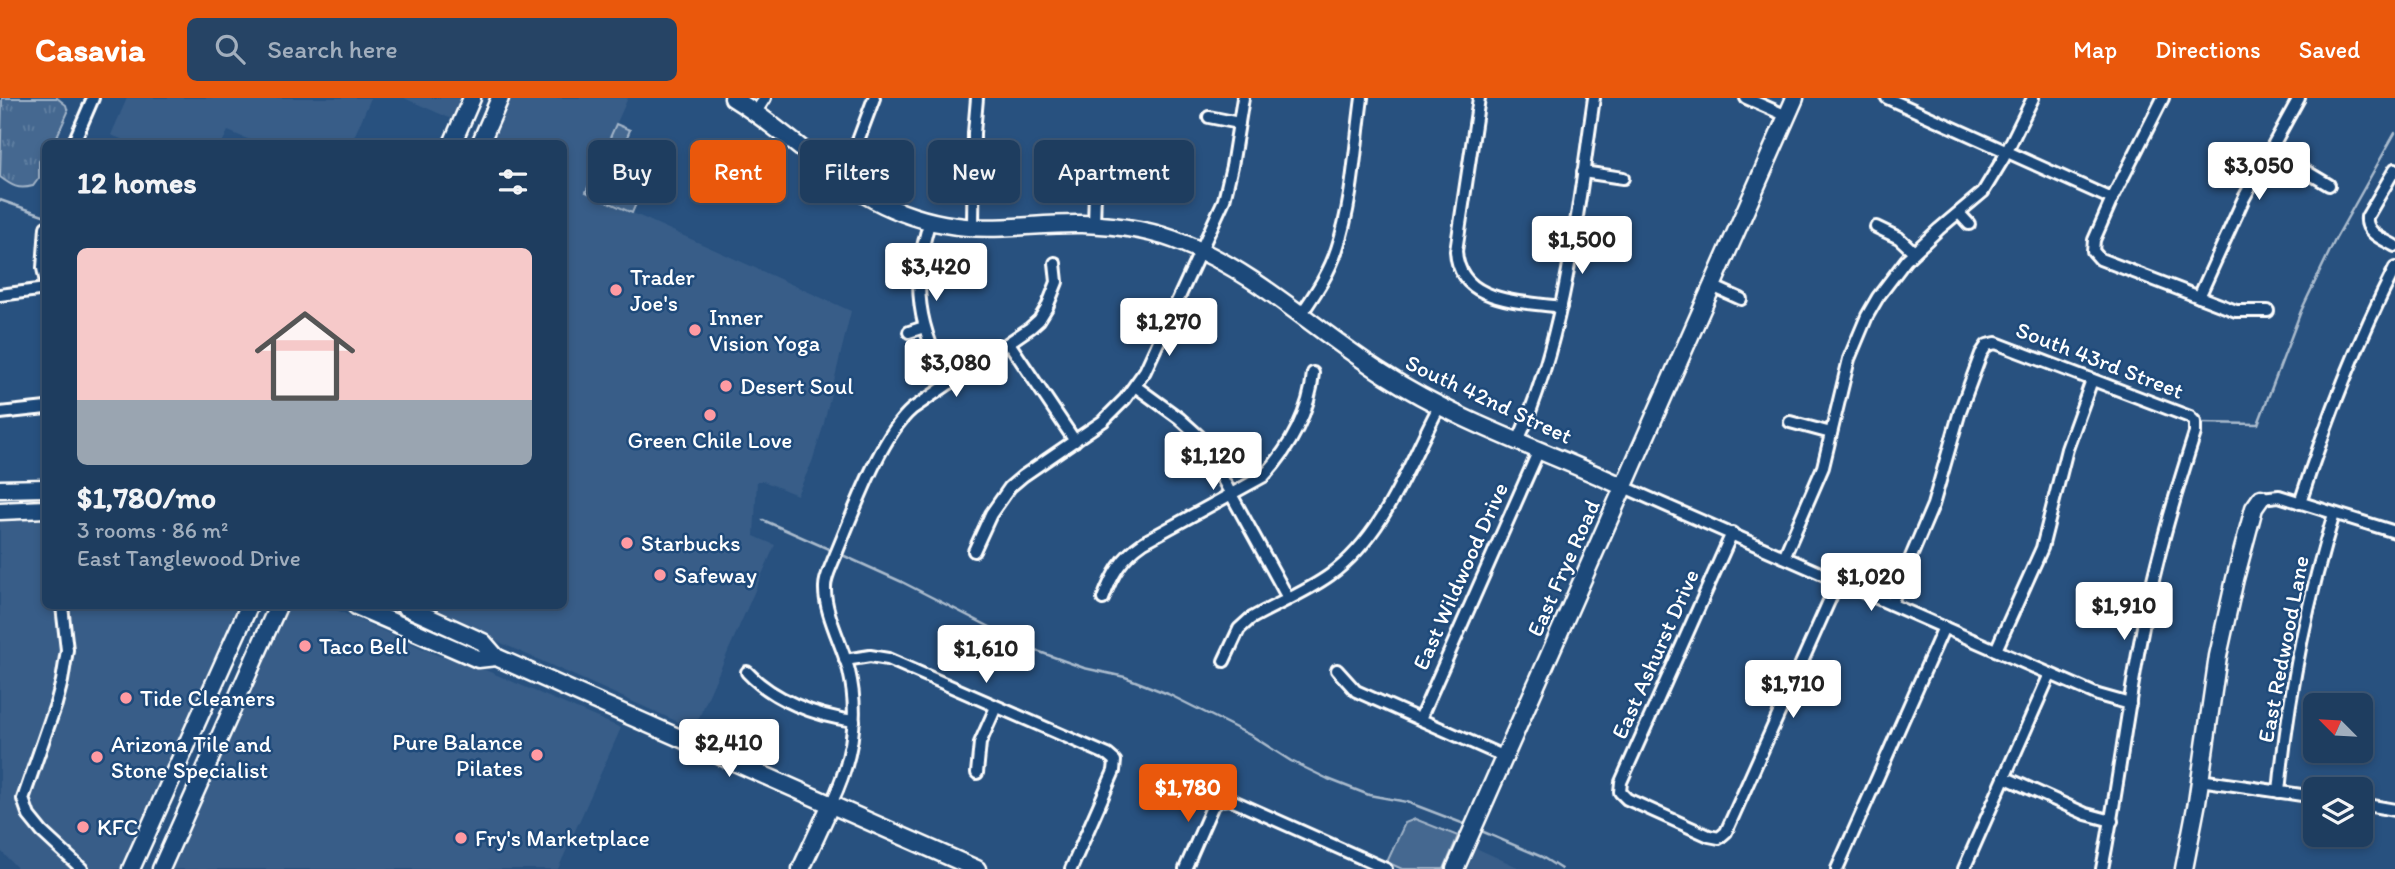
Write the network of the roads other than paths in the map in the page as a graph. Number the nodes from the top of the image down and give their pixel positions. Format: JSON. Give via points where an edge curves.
{"nodes":[{"id":1,"x":472,"y":98,"type":"edge"},
{"id":2,"x":500,"y":98,"type":"edge"},
{"id":3,"x":733,"y":98,"type":"edge"},
{"id":4,"x":765,"y":98,"type":"edge"},
{"id":5,"x":874,"y":98,"type":"edge"},
{"id":6,"x":977,"y":98,"type":"edge"},
{"id":7,"x":1243,"y":98,"type":"edge"},
{"id":8,"x":1363,"y":98,"type":"edge"},
{"id":9,"x":1479,"y":98,"type":"edge"},
{"id":10,"x":1594,"y":98,"type":"edge"},
{"id":11,"x":1746,"y":98,"type":"edge"},
{"id":12,"x":1795,"y":98,"type":"edge"},
{"id":13,"x":1887,"y":98,"type":"edge"},
{"id":14,"x":2033,"y":98,"type":"edge"},
{"id":15,"x":2164,"y":98,"type":"edge"},
{"id":16,"x":2299,"y":98,"type":"edge"},
{"id":17,"x":90,"y":99,"type":"edge"},
{"id":18,"x":756,"y":112,"type":"junction"},
{"id":19,"x":1787,"y":116,"type":"junction"},
{"id":20,"x":1209,"y":117,"type":"dead end"},
{"id":21,"x":1239,"y":123,"type":"junction"},
{"id":22,"x":75,"y":140,"type":"edge"},
{"id":23,"x":454,"y":140,"type":"edge"},
{"id":24,"x":482,"y":140,"type":"edge"},
{"id":25,"x":858,"y":140,"type":"edge"},
{"id":26,"x":800,"y":148,"type":"edge"},
{"id":27,"x":2270,"y":150,"type":"junction"},
{"id":28,"x":2007,"y":151,"type":"junction"},
{"id":29,"x":2395,"y":169,"type":"edge"},
{"id":30,"x":1583,"y":172,"type":"junction"},
{"id":31,"x":1623,"y":178,"type":"dead end"},
{"id":32,"x":2329,"y":185,"type":"dead end"},
{"id":33,"x":2112,"y":199,"type":"junction"},
{"id":34,"x":880,"y":203,"type":"edge"},
{"id":35,"x":1095,"y":203,"type":"edge"},
{"id":36,"x":1959,"y":213,"type":"junction"},
{"id":37,"x":930,"y":221,"type":"junction"},
{"id":38,"x":1969,"y":224,"type":"dead end"},
{"id":39,"x":1094,"y":225,"type":"junction"},
{"id":40,"x":1876,"y":227,"type":"dead end"},
{"id":41,"x":973,"y":229,"type":"junction"},
{"id":42,"x":2395,"y":246,"type":"edge"},
{"id":43,"x":1202,"y":251,"type":"junction"},
{"id":44,"x":1914,"y":252,"type":"junction"},
{"id":45,"x":1055,"y":263,"type":"dead end"},
{"id":46,"x":2395,"y":268,"type":"edge"},
{"id":47,"x":1712,"y":286,"type":"junction"},
{"id":48,"x":42,"y":290,"type":"edge"},
{"id":49,"x":0,"y":295,"type":"edge"},
{"id":50,"x":2199,"y":297,"type":"junction"},
{"id":51,"x":1741,"y":299,"type":"dead end"},
{"id":52,"x":1561,"y":307,"type":"junction"},
{"id":53,"x":2268,"y":311,"type":"dead end"},
{"id":54,"x":1300,"y":316,"type":"junction"},
{"id":55,"x":923,"y":327,"type":"junction"},
{"id":56,"x":909,"y":332,"type":"dead end"},
{"id":57,"x":1009,"y":343,"type":"junction"},
{"id":58,"x":1313,"y":373,"type":"dead end"},
{"id":59,"x":2092,"y":380,"type":"junction"},
{"id":60,"x":950,"y":383,"type":"junction"},
{"id":61,"x":1135,"y":386,"type":"junction"},
{"id":62,"x":1440,"y":405,"type":"junction"},
{"id":63,"x":42,"y":408,"type":"edge"},
{"id":64,"x":0,"y":413,"type":"edge"},
{"id":65,"x":1790,"y":422,"type":"dead end"},
{"id":66,"x":1831,"y":433,"type":"junction"},
{"id":67,"x":1518,"y":440,"type":"junction"},
{"id":68,"x":1075,"y":442,"type":"junction"},
{"id":69,"x":1539,"y":450,"type":"junction"},
{"id":70,"x":1624,"y":487,"type":"junction"},
{"id":71,"x":42,"y":488,"type":"edge"},
{"id":72,"x":0,"y":489,"type":"edge"},
{"id":73,"x":1232,"y":495,"type":"junction"},
{"id":74,"x":2261,"y":498,"type":"joint"},
{"id":75,"x":2300,"y":503,"type":"junction"},
{"id":76,"x":42,"y":509,"type":"edge"},
{"id":77,"x":0,"y":511,"type":"edge"},
{"id":78,"x":2334,"y":514,"type":"junction"},
{"id":79,"x":2395,"y":532,"type":"edge"},
{"id":80,"x":1732,"y":533,"type":"junction"},
{"id":81,"x":974,"y":551,"type":"dead end"},
{"id":82,"x":1784,"y":557,"type":"junction"},
{"id":83,"x":1838,"y":581,"type":"junction"},
{"id":84,"x":1288,"y":598,"type":"junction"},
{"id":85,"x":1102,"y":599,"type":"dead end"},
{"id":86,"x":1891,"y":604,"type":"junction"},
{"id":87,"x":62,"y":609,"type":"edge"},
{"id":88,"x":248,"y":609,"type":"edge"},
{"id":89,"x":277,"y":609,"type":"edge"},
{"id":90,"x":362,"y":609,"type":"edge"},
{"id":91,"x":411,"y":609,"type":"edge"},
{"id":92,"x":1944,"y":627,"type":"junction"},
{"id":93,"x":1996,"y":650,"type":"junction"},
{"id":94,"x":496,"y":657,"type":"junction"},
{"id":95,"x":845,"y":660,"type":"junction"},
{"id":96,"x":1224,"y":661,"type":"dead end"},
{"id":97,"x":1337,"y":670,"type":"dead end"},
{"id":98,"x":747,"y":672,"type":"dead end"},
{"id":99,"x":2050,"y":674,"type":"junction"},
{"id":100,"x":2130,"y":704,"type":"junction"},
{"id":101,"x":996,"y":706,"type":"junction"},
{"id":102,"x":1420,"y":719,"type":"junction"},
{"id":103,"x":854,"y":721,"type":"junction"},
{"id":104,"x":1505,"y":757,"type":"junction"},
{"id":105,"x":977,"y":773,"type":"dead end"},
{"id":106,"x":2004,"y":777,"type":"junction"},
{"id":107,"x":2200,"y":780,"type":"junction"},
{"id":108,"x":2279,"y":793,"type":"junction"},
{"id":109,"x":2303,"y":796,"type":"edge"},
{"id":110,"x":831,"y":804,"type":"junction"},
{"id":111,"x":2373,"y":806,"type":"edge"},
{"id":112,"x":2395,"y":810,"type":"edge"},
{"id":113,"x":2112,"y":821,"type":"junction"},
{"id":114,"x":82,"y":869,"type":"edge"},
{"id":115,"x":131,"y":869,"type":"edge"},
{"id":116,"x":160,"y":869,"type":"edge"},
{"id":117,"x":801,"y":869,"type":"edge"},
{"id":118,"x":977,"y":869,"type":"edge"},
{"id":119,"x":1071,"y":869,"type":"edge"},
{"id":120,"x":1185,"y":869,"type":"edge"},
{"id":121,"x":1386,"y":869,"type":"edge"},
{"id":122,"x":1455,"y":869,"type":"edge"},
{"id":123,"x":1837,"y":869,"type":"edge"},
{"id":124,"x":1964,"y":869,"type":"edge"},
{"id":125,"x":2102,"y":869,"type":"edge"},
{"id":126,"x":2184,"y":869,"type":"edge"}],
"edges":[{"from":1,"to":23,"type":"street"},
{"from":2,"to":24,"type":"street"},
{"from":3,"to":18,"type":"street","name":"South 42nd Street"},
{"from":4,"to":18,"type":"street"},
{"from":5,"to":25,"type":"street"},
{"from":6,"to":41,"type":"street"},
{"from":7,"to":21,"type":"street"},
{"from":8,"to":54,"type":"street","via":[[1336,250]]},
{"from":9,"to":52,"type":"street","via":[[1456,264],[1480,292]]},
{"from":10,"to":30,"type":"street"},
{"from":11,"to":19,"type":"street"},
{"from":12,"to":19,"type":"street","name":"East Frye Road"},
{"from":13,"to":28,"type":"street"},
{"from":14,"to":28,"type":"street"},
{"from":15,"to":33,"type":"street"},
{"from":16,"to":27,"type":"street"},
{"from":17,"to":22,"type":"street"},
{"from":18,"to":26,"type":"street","name":"South 42nd Street"},
{"from":19,"to":47,"type":"street","name":"East Frye Road"},
{"from":20,"to":21,"type":"street"},
{"from":21,"to":43,"type":"street","via":[[1224,200]]},
{"from":27,"to":32,"type":"street"},
{"from":27,"to":50,"type":"street"},
{"from":28,"to":33,"type":"street"},
{"from":28,"to":36,"type":"street","via":[[1988,186]]},
{"from":29,"to":42,"type":"street","via":[[2366,225]]},
{"from":30,"to":31,"type":"street"},
{"from":30,"to":52,"type":"street"},
{"from":33,"to":50,"type":"street","via":[[2094,240],[2093,251],[2100,259]]},
{"from":34,"to":37,"type":"street","name":"South 42nd Street"},
{"from":35,"to":39,"type":"street"},
{"from":36,"to":38,"type":"street"},
{"from":36,"to":44,"type":"street"},
{"from":37,"to":41,"type":"street","name":"South 42nd Street"},
{"from":37,"to":55,"type":"street","via":[[919,272]]},
{"from":39,"to":41,"type":"street","name":"South 42nd Street"},
{"from":39,"to":43,"type":"street","name":"South 42nd Street","via":[[1157,234]]},
{"from":40,"to":44,"type":"street"},
{"from":43,"to":54,"type":"street","name":"South 42nd Street"},
{"from":43,"to":61,"type":"street"},
{"from":44,"to":66,"type":"street","via":[[1878,297],[1856,339]]},
{"from":45,"to":57,"type":"street","via":[[1057,282],[1043,313]]},
{"from":46,"to":75,"type":"street","via":[[2337,396]]},
{"from":47,"to":51,"type":"street"},
{"from":47,"to":70,"type":"street","name":"East Frye Road"},
{"from":48,"to":49,"type":"street"},
{"from":50,"to":53,"type":"street","via":[[2236,311]]},
{"from":52,"to":67,"type":"street","via":[[1545,373]]},
{"from":54,"to":62,"type":"street","name":"South 42nd Street","via":[[1382,374]]},
{"from":55,"to":56,"type":"street"},
{"from":55,"to":60,"type":"street"},
{"from":57,"to":60,"type":"street"},
{"from":57,"to":68,"type":"street"},
{"from":58,"to":73,"type":"street","via":[[1304,414],[1277,462],[1264,476]]},
{"from":59,"to":86,"type":"street","name":"South 43rd Street","via":[[1996,343],[1987,345],[1960,411],[1933,505]]},
{"from":59,"to":93,"type":"street","via":[[2067,449],[2042,548]]},
{"from":59,"to":100,"type":"street","name":"South 43rd Street","via":[[2195,422],[2153,579]]},
{"from":60,"to":95,"type":"street","via":[[912,409],[891,433],[833,561],[825,588]]},
{"from":61,"to":68,"type":"street","via":[[1114,411]]},
{"from":61,"to":73,"type":"street","via":[[1199,436]]},
{"from":62,"to":67,"type":"street","name":"South 42nd Street"},
{"from":62,"to":84,"type":"street","via":[[1363,544],[1338,568]]},
{"from":63,"to":64,"type":"street"},
{"from":65,"to":66,"type":"street"},
{"from":66,"to":82,"type":"street","via":[[1815,488]]},
{"from":67,"to":69,"type":"street","name":"South 42nd Street"},
{"from":68,"to":81,"type":"street","via":[[1003,495]]},
{"from":69,"to":70,"type":"street","name":"South 42nd Street"},
{"from":69,"to":102,"type":"street","name":"East Wildwood Drive"},
{"from":70,"to":80,"type":"street","name":"South 42nd Street"},
{"from":70,"to":104,"type":"street","name":"East Frye Road"},
{"from":71,"to":72,"type":"street"},
{"from":73,"to":84,"type":"street"},
{"from":73,"to":85,"type":"street","via":[[1129,552]]},
{"from":74,"to":75,"type":"street","via":[[2278,496]]},
{"from":74,"to":107,"type":"street","via":[[2254,508],[2227,612]]},
{"from":75,"to":78,"type":"street"},
{"from":76,"to":77,"type":"street"},
{"from":78,"to":79,"type":"street"},
{"from":78,"to":108,"type":"street","name":"East Redwood Lane","via":[[2298,658]]},
{"from":80,"to":82,"type":"street","name":"South 42nd Street"},
{"from":80,"to":83,"type":"street","name":"East Ashurst Drive","via":[[1621,782],[1620,792],[1627,799],[1709,836],[1719,838],[1726,832]]},
{"from":82,"to":83,"type":"street","name":"South 42nd Street"},
{"from":83,"to":86,"type":"street","name":"South 42nd Street"},
{"from":84,"to":96,"type":"street","via":[[1239,629]]},
{"from":86,"to":92,"type":"street","name":"South 42nd Street"},
{"from":87,"to":114,"type":"street","via":[[67,650],[62,681],[23,800],[39,828]]},
{"from":88,"to":115,"type":"street"},
{"from":89,"to":116,"type":"street"},
{"from":90,"to":94,"type":"street","via":[[478,659]]},
{"from":91,"to":94,"type":"street","via":[[483,642]]},
{"from":92,"to":93,"type":"street","name":"South 42nd Street"},
{"from":92,"to":123,"type":"street"},
{"from":93,"to":99,"type":"street","name":"South 42nd Street"},
{"from":94,"to":110,"type":"street"},
{"from":95,"to":101,"type":"street","via":[[888,659]]},
{"from":95,"to":103,"type":"street"},
{"from":97,"to":102,"type":"street","via":[[1356,691]]},
{"from":98,"to":103,"type":"street","via":[[771,692],[821,715]]},
{"from":99,"to":100,"type":"street","name":"South 42nd Street"},
{"from":99,"to":106,"type":"street"},
{"from":100,"to":113,"type":"street"},
{"from":101,"to":105,"type":"street","via":[[980,743]]},
{"from":101,"to":119,"type":"street","via":[[1115,761]]},
{"from":102,"to":104,"type":"street"},
{"from":103,"to":110,"type":"street","via":[[845,771]]},
{"from":104,"to":122,"type":"street","name":"East Frye Road"},
{"from":106,"to":113,"type":"street"},
{"from":106,"to":124,"type":"street"},
{"from":107,"to":108,"type":"street"},
{"from":107,"to":126,"type":"street"},
{"from":108,"to":109,"type":"street"},
{"from":110,"to":117,"type":"street"},
{"from":110,"to":118,"type":"street"},
{"from":111,"to":112,"type":"street"},
{"from":113,"to":125,"type":"street"},
{"from":120,"to":121,"type":"street","via":[[1212,807],[1229,799]]}]}
